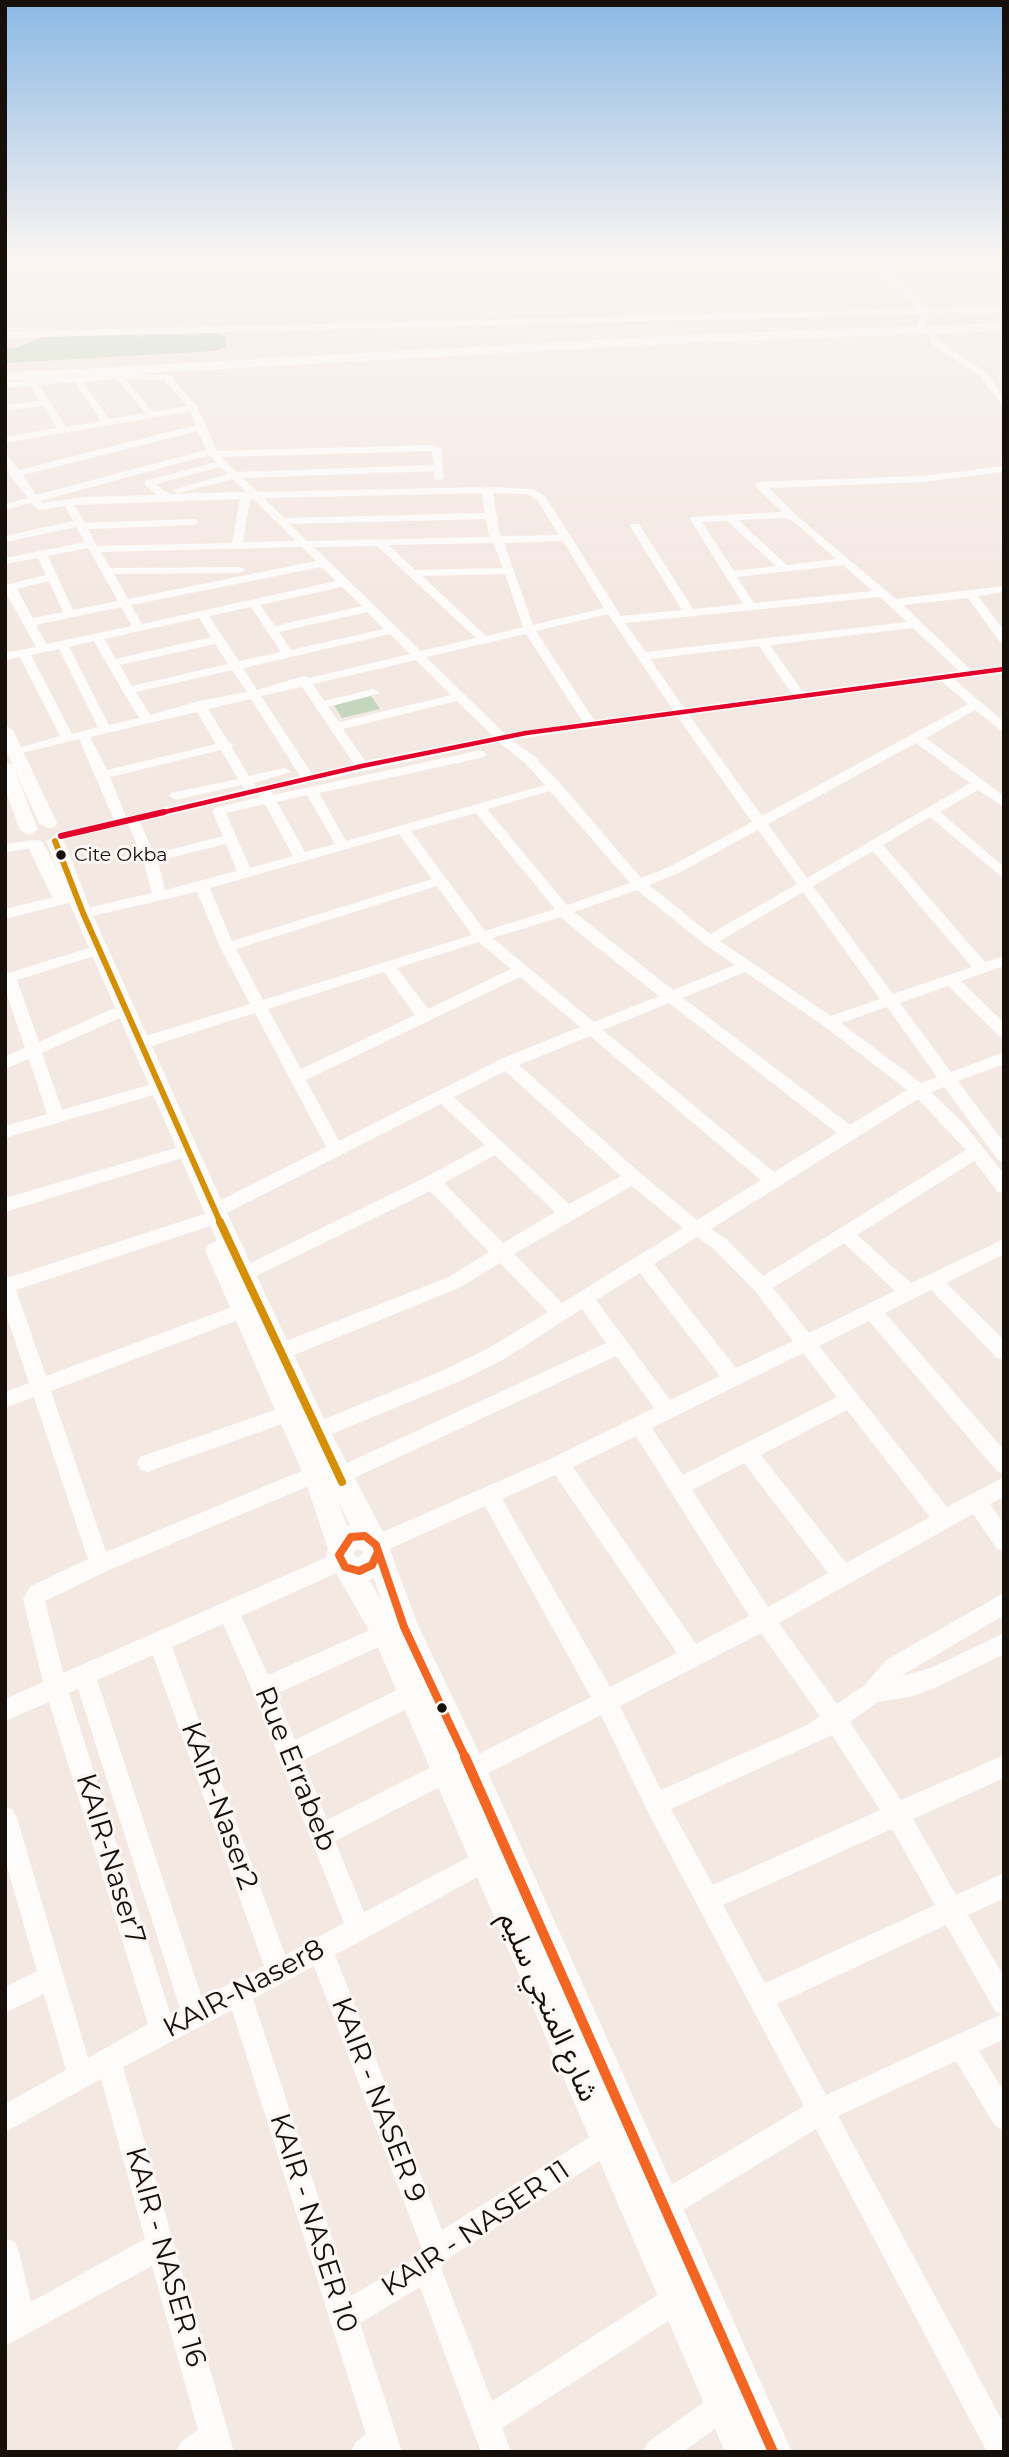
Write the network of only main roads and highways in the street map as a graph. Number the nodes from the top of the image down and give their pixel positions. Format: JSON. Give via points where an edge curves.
{"nodes":[{"id":1,"x":92,"y":373,"type":"edge"},
{"id":2,"x":5,"y":374,"type":"edge"},
{"id":3,"x":5,"y":730,"type":"edge"},
{"id":4,"x":7,"y":775,"type":"edge"},
{"id":5,"x":45,"y":836,"type":"junction"},
{"id":6,"x":210,"y":1216,"type":"junction"},
{"id":7,"x":375,"y":1546,"type":"junction"},
{"id":8,"x":342,"y":1559,"type":"junction"},
{"id":9,"x":459,"y":1770,"type":"junction"},
{"id":10,"x":745,"y":2452,"type":"edge"},
{"id":11,"x":773,"y":2452,"type":"edge"}],
"edges":[{"from":1,"to":2,"type":"highway"},
{"from":3,"to":5,"type":"main road","name":"شارع المنجي سليم"},
{"from":4,"to":5,"type":"main road","name":"شارع المنجي سليم"},
{"from":5,"to":6,"type":"main road","name":"شارع المنجي سليم","via":[[142,1043]]},
{"from":5,"to":6,"type":"main road","name":"شارع المنجي سليم","via":[[63,900],[176,1154]]},
{"from":6,"to":7,"type":"main road","name":"شارع المنجي سليم","via":[[244,1274]]},
{"from":6,"to":8,"type":"main road","name":"شارع المنجي سليم","via":[[243,1311],[316,1474]]},
{"from":7,"to":8,"type":"main road","via":[[365,1536],[351,1537]]},
{"from":7,"to":9,"type":"main road","name":"شارع المنجي سليم"},
{"from":8,"to":9,"type":"main road","name":"شارع المنجي سليم"},
{"from":9,"to":10,"type":"main road","name":"شارع المنجي سليم","via":[[484,1861]]},
{"from":9,"to":11,"type":"main road","name":"شارع المنجي سليم"}]}
